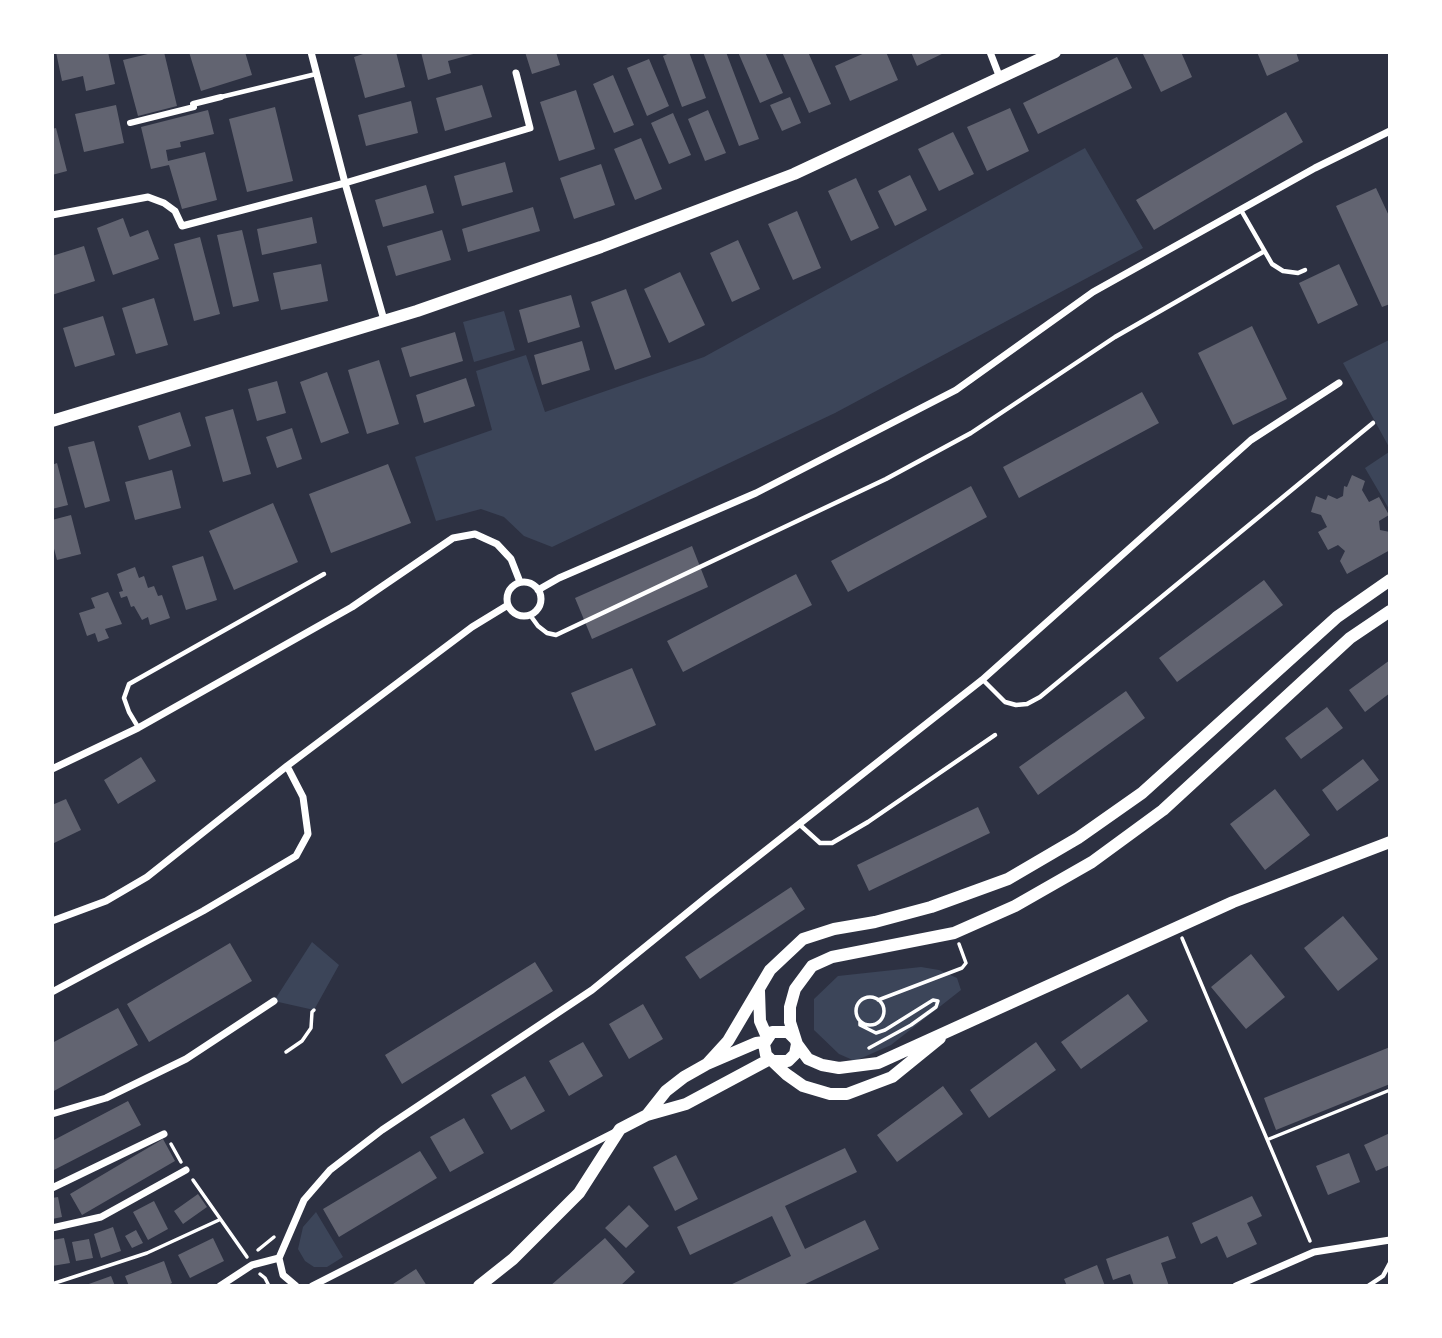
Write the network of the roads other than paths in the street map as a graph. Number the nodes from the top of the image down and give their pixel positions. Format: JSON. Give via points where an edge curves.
{"nodes":[{"id":1,"x":311,"y":52,"type":"edge"},
{"id":2,"x":990,"y":52,"type":"edge"},
{"id":3,"x":1055,"y":52,"type":"edge"},
{"id":4,"x":516,"y":73,"type":"dead end"},
{"id":5,"x":316,"y":74,"type":"junction"},
{"id":6,"x":1000,"y":79,"type":"junction"},
{"id":7,"x":221,"y":97,"type":"joint"},
{"id":8,"x":130,"y":123,"type":"dead end"},
{"id":9,"x":1390,"y":131,"type":"edge"},
{"id":10,"x":345,"y":183,"type":"junction"},
{"id":11,"x":1241,"y":210,"type":"junction"},
{"id":12,"x":52,"y":215,"type":"edge"},
{"id":13,"x":1263,"y":251,"type":"junction"},
{"id":14,"x":1305,"y":270,"type":"dead end"},
{"id":15,"x":384,"y":320,"type":"junction"},
{"id":16,"x":1339,"y":383,"type":"dead end"},
{"id":17,"x":52,"y":421,"type":"edge"},
{"id":18,"x":1373,"y":423,"type":"dead end"},
{"id":19,"x":324,"y":574,"type":"dead end"},
{"id":20,"x":1390,"y":580,"type":"edge"},
{"id":21,"x":520,"y":582,"type":"junction"},
{"id":22,"x":538,"y":590,"type":"junction"},
{"id":23,"x":508,"y":605,"type":"junction"},
{"id":24,"x":1390,"y":611,"type":"edge"},
{"id":25,"x":530,"y":615,"type":"junction"},
{"id":26,"x":982,"y":680,"type":"junction"},
{"id":27,"x":138,"y":728,"type":"junction"},
{"id":28,"x":995,"y":735,"type":"dead end"},
{"id":29,"x":287,"y":766,"type":"junction"},
{"id":30,"x":52,"y":769,"type":"edge"},
{"id":31,"x":799,"y":824,"type":"junction"},
{"id":32,"x":1389,"y":841,"type":"edge"},
{"id":33,"x":52,"y":921,"type":"edge"},
{"id":34,"x":759,"y":991,"type":"junction"},
{"id":35,"x":52,"y":992,"type":"edge"},
{"id":36,"x":274,"y":1001,"type":"dead end"},
{"id":37,"x":948,"y":1030,"type":"junction"},
{"id":38,"x":766,"y":1040,"type":"junction"},
{"id":39,"x":796,"y":1042,"type":"junction"},
{"id":40,"x":771,"y":1060,"type":"junction"},
{"id":41,"x":707,"y":1064,"type":"junction"},
{"id":42,"x":52,"y":1114,"type":"edge"},
{"id":43,"x":647,"y":1115,"type":"junction"},
{"id":44,"x":620,"y":1129,"type":"junction"},
{"id":45,"x":164,"y":1134,"type":"road end"},
{"id":46,"x":186,"y":1170,"type":"road end"},
{"id":47,"x":52,"y":1188,"type":"edge"},
{"id":48,"x":52,"y":1228,"type":"edge"},
{"id":49,"x":1390,"y":1240,"type":"edge"},
{"id":50,"x":279,"y":1258,"type":"junction"},
{"id":51,"x":1390,"y":1263,"type":"edge"},
{"id":52,"x":220,"y":1286,"type":"edge"},
{"id":53,"x":296,"y":1286,"type":"edge"},
{"id":54,"x":312,"y":1286,"type":"edge"},
{"id":55,"x":479,"y":1286,"type":"edge"},
{"id":56,"x":1236,"y":1286,"type":"edge"},
{"id":57,"x":1368,"y":1286,"type":"edge"}],
"edges":[{"from":1,"to":5,"type":"street"},
{"from":2,"to":6,"type":"street"},
{"from":3,"to":6,"type":"street"},
{"from":4,"to":10,"type":"street","via":[[530,128]]},
{"from":5,"to":7,"type":"lane"},
{"from":5,"to":10,"type":"street"},
{"from":6,"to":15,"type":"street","via":[[794,174],[588,252]]},
{"from":7,"to":8,"type":"street"},
{"from":9,"to":11,"type":"street"},
{"from":10,"to":12,"type":"street","via":[[182,226],[174,211],[149,197]]},
{"from":10,"to":15,"type":"street"},
{"from":11,"to":13,"type":"lane"},
{"from":11,"to":22,"type":"street","via":[[1093,292],[956,390],[756,493]]},
{"from":13,"to":14,"type":"lane","via":[[1283,271]]},
{"from":13,"to":25,"type":"lane","via":[[1115,337],[971,433],[886,479],[556,635],[547,634]]},
{"from":15,"to":17,"type":"street"},
{"from":16,"to":26,"type":"street","via":[[1251,440]]},
{"from":18,"to":26,"type":"lane","via":[[1040,698],[1027,704],[1005,702]]},
{"from":19,"to":27,"type":"lane","via":[[129,684],[124,698]]},
{"from":20,"to":34,"type":"street","via":[[1337,617],[1142,793],[1078,838],[1009,879],[931,907],[803,939],[779,960]]},
{"from":21,"to":22,"type":"street","via":[[532,583]]},
{"from":21,"to":23,"type":"street","via":[[507,593]]},
{"from":21,"to":27,"type":"street","via":[[511,559],[498,544],[475,534],[453,538],[352,607]]},
{"from":22,"to":25,"type":"street","via":[[541,603]]},
{"from":23,"to":25,"type":"street","via":[[520,616]]},
{"from":23,"to":29,"type":"street"},
{"from":24,"to":39,"type":"street","via":[[1350,638],[1153,818],[1092,862],[1015,906],[954,933],[832,957],[812,966],[794,989],[790,1022]]},
{"from":26,"to":31,"type":"street"},
{"from":27,"to":30,"type":"street"},
{"from":28,"to":31,"type":"lane","via":[[832,843],[820,843]]},
{"from":29,"to":33,"type":"street","via":[[147,877],[106,901]]},
{"from":29,"to":35,"type":"street","via":[[303,797],[308,834],[296,856]]},
{"from":31,"to":50,"type":"street","via":[[592,990],[382,1130],[330,1170],[304,1200]]},
{"from":32,"to":37,"type":"street","via":[[1233,902]]},
{"from":34,"to":38,"type":"street"},
{"from":34,"to":41,"type":"street","via":[[728,1041]]},
{"from":36,"to":42,"type":"street","via":[[186,1059],[106,1098]]},
{"from":37,"to":39,"type":"street","via":[[860,1067],[813,1062]]},
{"from":37,"to":40,"type":"street","via":[[892,1077],[847,1094],[803,1086]]},
{"from":38,"to":39,"type":"street","via":[[772,1032],[782,1030]]},
{"from":38,"to":40,"type":"street","via":[[765,1051]]},
{"from":38,"to":41,"type":"street"},
{"from":39,"to":40,"type":"street","via":[[795,1054],[788,1061]]},
{"from":40,"to":43,"type":"street","via":[[686,1104]]},
{"from":41,"to":43,"type":"street","via":[[666,1091]]},
{"from":43,"to":44,"type":"street"},
{"from":44,"to":54,"type":"street"},
{"from":44,"to":55,"type":"street","via":[[579,1193]]},
{"from":45,"to":47,"type":"street"},
{"from":46,"to":48,"type":"street","via":[[102,1217]]},
{"from":49,"to":56,"type":"street","via":[[1314,1252]]},
{"from":50,"to":52,"type":"street","via":[[252,1265]]},
{"from":50,"to":53,"type":"street","via":[[283,1275]]},
{"from":51,"to":57,"type":"lane","via":[[1383,1276]]}]}
